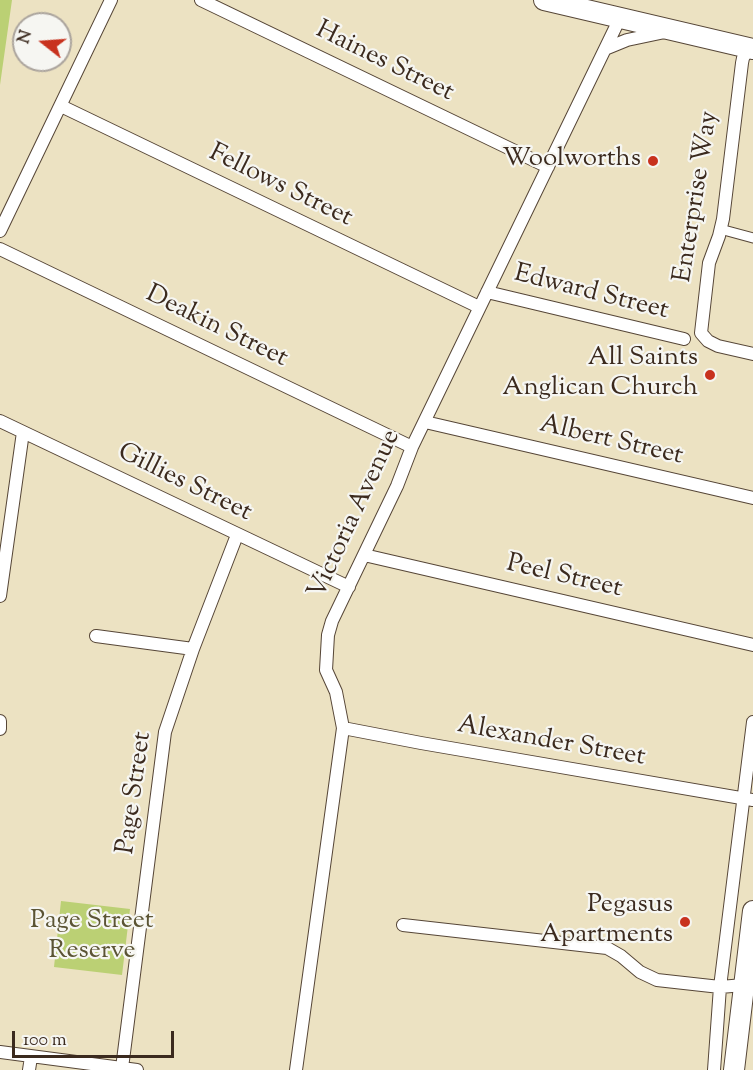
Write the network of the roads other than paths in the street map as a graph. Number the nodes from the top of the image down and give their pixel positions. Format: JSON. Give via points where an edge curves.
{"nodes":[{"id":1,"x":111,"y":0,"type":"edge"},
{"id":2,"x":201,"y":0,"type":"edge"},
{"id":3,"x":544,"y":0,"type":"edge"},
{"id":4,"x":620,"y":18,"type":"junction"},
{"id":5,"x":672,"y":31,"type":"junction"},
{"id":6,"x":751,"y":48,"type":"edge"},
{"id":7,"x":605,"y":49,"type":"junction"},
{"id":8,"x":60,"y":106,"type":"junction"},
{"id":9,"x":548,"y":167,"type":"junction"},
{"id":10,"x":720,"y":230,"type":"junction"},
{"id":11,"x":0,"y":231,"type":"edge"},
{"id":12,"x":753,"y":238,"type":"edge"},
{"id":13,"x":0,"y":249,"type":"edge"},
{"id":14,"x":487,"y":292,"type":"junction"},
{"id":15,"x":479,"y":308,"type":"junction"},
{"id":16,"x":684,"y":339,"type":"dead end"},
{"id":17,"x":753,"y":354,"type":"edge"},
{"id":18,"x":0,"y":421,"type":"edge"},
{"id":19,"x":425,"y":422,"type":"junction"},
{"id":20,"x":23,"y":432,"type":"junction"},
{"id":21,"x":412,"y":447,"type":"junction"},
{"id":22,"x":753,"y":498,"type":"edge"},
{"id":23,"x":237,"y":535,"type":"junction"},
{"id":24,"x":364,"y":555,"type":"junction"},
{"id":25,"x":349,"y":587,"type":"junction"},
{"id":26,"x":0,"y":596,"type":"edge"},
{"id":27,"x":96,"y":636,"type":"dead end"},
{"id":28,"x":753,"y":645,"type":"edge"},
{"id":29,"x":193,"y":649,"type":"junction"},
{"id":30,"x":0,"y":721,"type":"edge"},
{"id":31,"x":753,"y":722,"type":"edge"},
{"id":32,"x":343,"y":728,"type":"junction"},
{"id":33,"x":0,"y":729,"type":"edge"},
{"id":34,"x":748,"y":799,"type":"edge"},
{"id":35,"x":753,"y":911,"type":"edge"},
{"id":36,"x":403,"y":925,"type":"dead end"},
{"id":37,"x":748,"y":984,"type":"edge"},
{"id":38,"x":720,"y":987,"type":"junction"},
{"id":39,"x":0,"y":1053,"type":"edge"},
{"id":40,"x":31,"y":1057,"type":"junction"},
{"id":41,"x":122,"y":1068,"type":"junction"},
{"id":42,"x":29,"y":1070,"type":"edge"},
{"id":43,"x":138,"y":1070,"type":"edge"},
{"id":44,"x":296,"y":1070,"type":"edge"},
{"id":45,"x":714,"y":1070,"type":"edge"},
{"id":46,"x":734,"y":1070,"type":"edge"}],
"edges":[{"from":1,"to":8,"type":"street"},
{"from":2,"to":9,"type":"street","name":"Haines Street"},
{"from":3,"to":4,"type":"main road"},
{"from":4,"to":5,"type":"main road"},
{"from":4,"to":7,"type":"street","name":"Victoria Avenue"},
{"from":5,"to":6,"type":"main road"},
{"from":5,"to":7,"type":"street"},
{"from":6,"to":10,"type":"street","name":"Enterprise Way","via":[[742,63]]},
{"from":7,"to":9,"type":"street","name":"Victoria Avenue"},
{"from":8,"to":11,"type":"street"},
{"from":8,"to":15,"type":"street","name":"Fellows Street"},
{"from":9,"to":14,"type":"street","name":"Victoria Avenue"},
{"from":10,"to":12,"type":"street"},
{"from":10,"to":17,"type":"street","name":"Enterprise Way","via":[[709,263],[701,333],[718,346]]},
{"from":13,"to":21,"type":"street","name":"Deakin Street"},
{"from":14,"to":15,"type":"street","name":"Victoria Avenue"},
{"from":14,"to":16,"type":"street","name":"Edward Street"},
{"from":15,"to":19,"type":"street","name":"Victoria Avenue"},
{"from":18,"to":20,"type":"street","name":"Gillies Street"},
{"from":19,"to":21,"type":"street","name":"Victoria Avenue"},
{"from":19,"to":22,"type":"street","name":"Albert Street"},
{"from":20,"to":23,"type":"street","name":"Gillies Street"},
{"from":20,"to":26,"type":"street"},
{"from":21,"to":24,"type":"street","name":"Victoria Avenue"},
{"from":23,"to":25,"type":"street","name":"Gillies Street"},
{"from":23,"to":29,"type":"street","name":"Page Street"},
{"from":24,"to":25,"type":"street","name":"Victoria Avenue"},
{"from":24,"to":28,"type":"street","name":"Peel Street"},
{"from":25,"to":32,"type":"street","name":"Victoria Avenue","via":[[328,635],[326,669],[336,692]]},
{"from":27,"to":29,"type":"street"},
{"from":29,"to":41,"type":"street","name":"Page Street","via":[[165,732]]},
{"from":30,"to":33,"type":"street"},
{"from":31,"to":34,"type":"street"},
{"from":32,"to":34,"type":"street","name":"Alexander Street"},
{"from":32,"to":44,"type":"street","name":"Victoria Avenue"},
{"from":34,"to":38,"type":"street"},
{"from":35,"to":37,"type":"main road"},
{"from":36,"to":38,"type":"street","via":[[607,948],[648,977]]},
{"from":37,"to":38,"type":"street"},
{"from":37,"to":46,"type":"main road"},
{"from":38,"to":45,"type":"street"},
{"from":39,"to":40,"type":"street"},
{"from":40,"to":41,"type":"street"},
{"from":40,"to":42,"type":"street"},
{"from":41,"to":43,"type":"street"}]}
